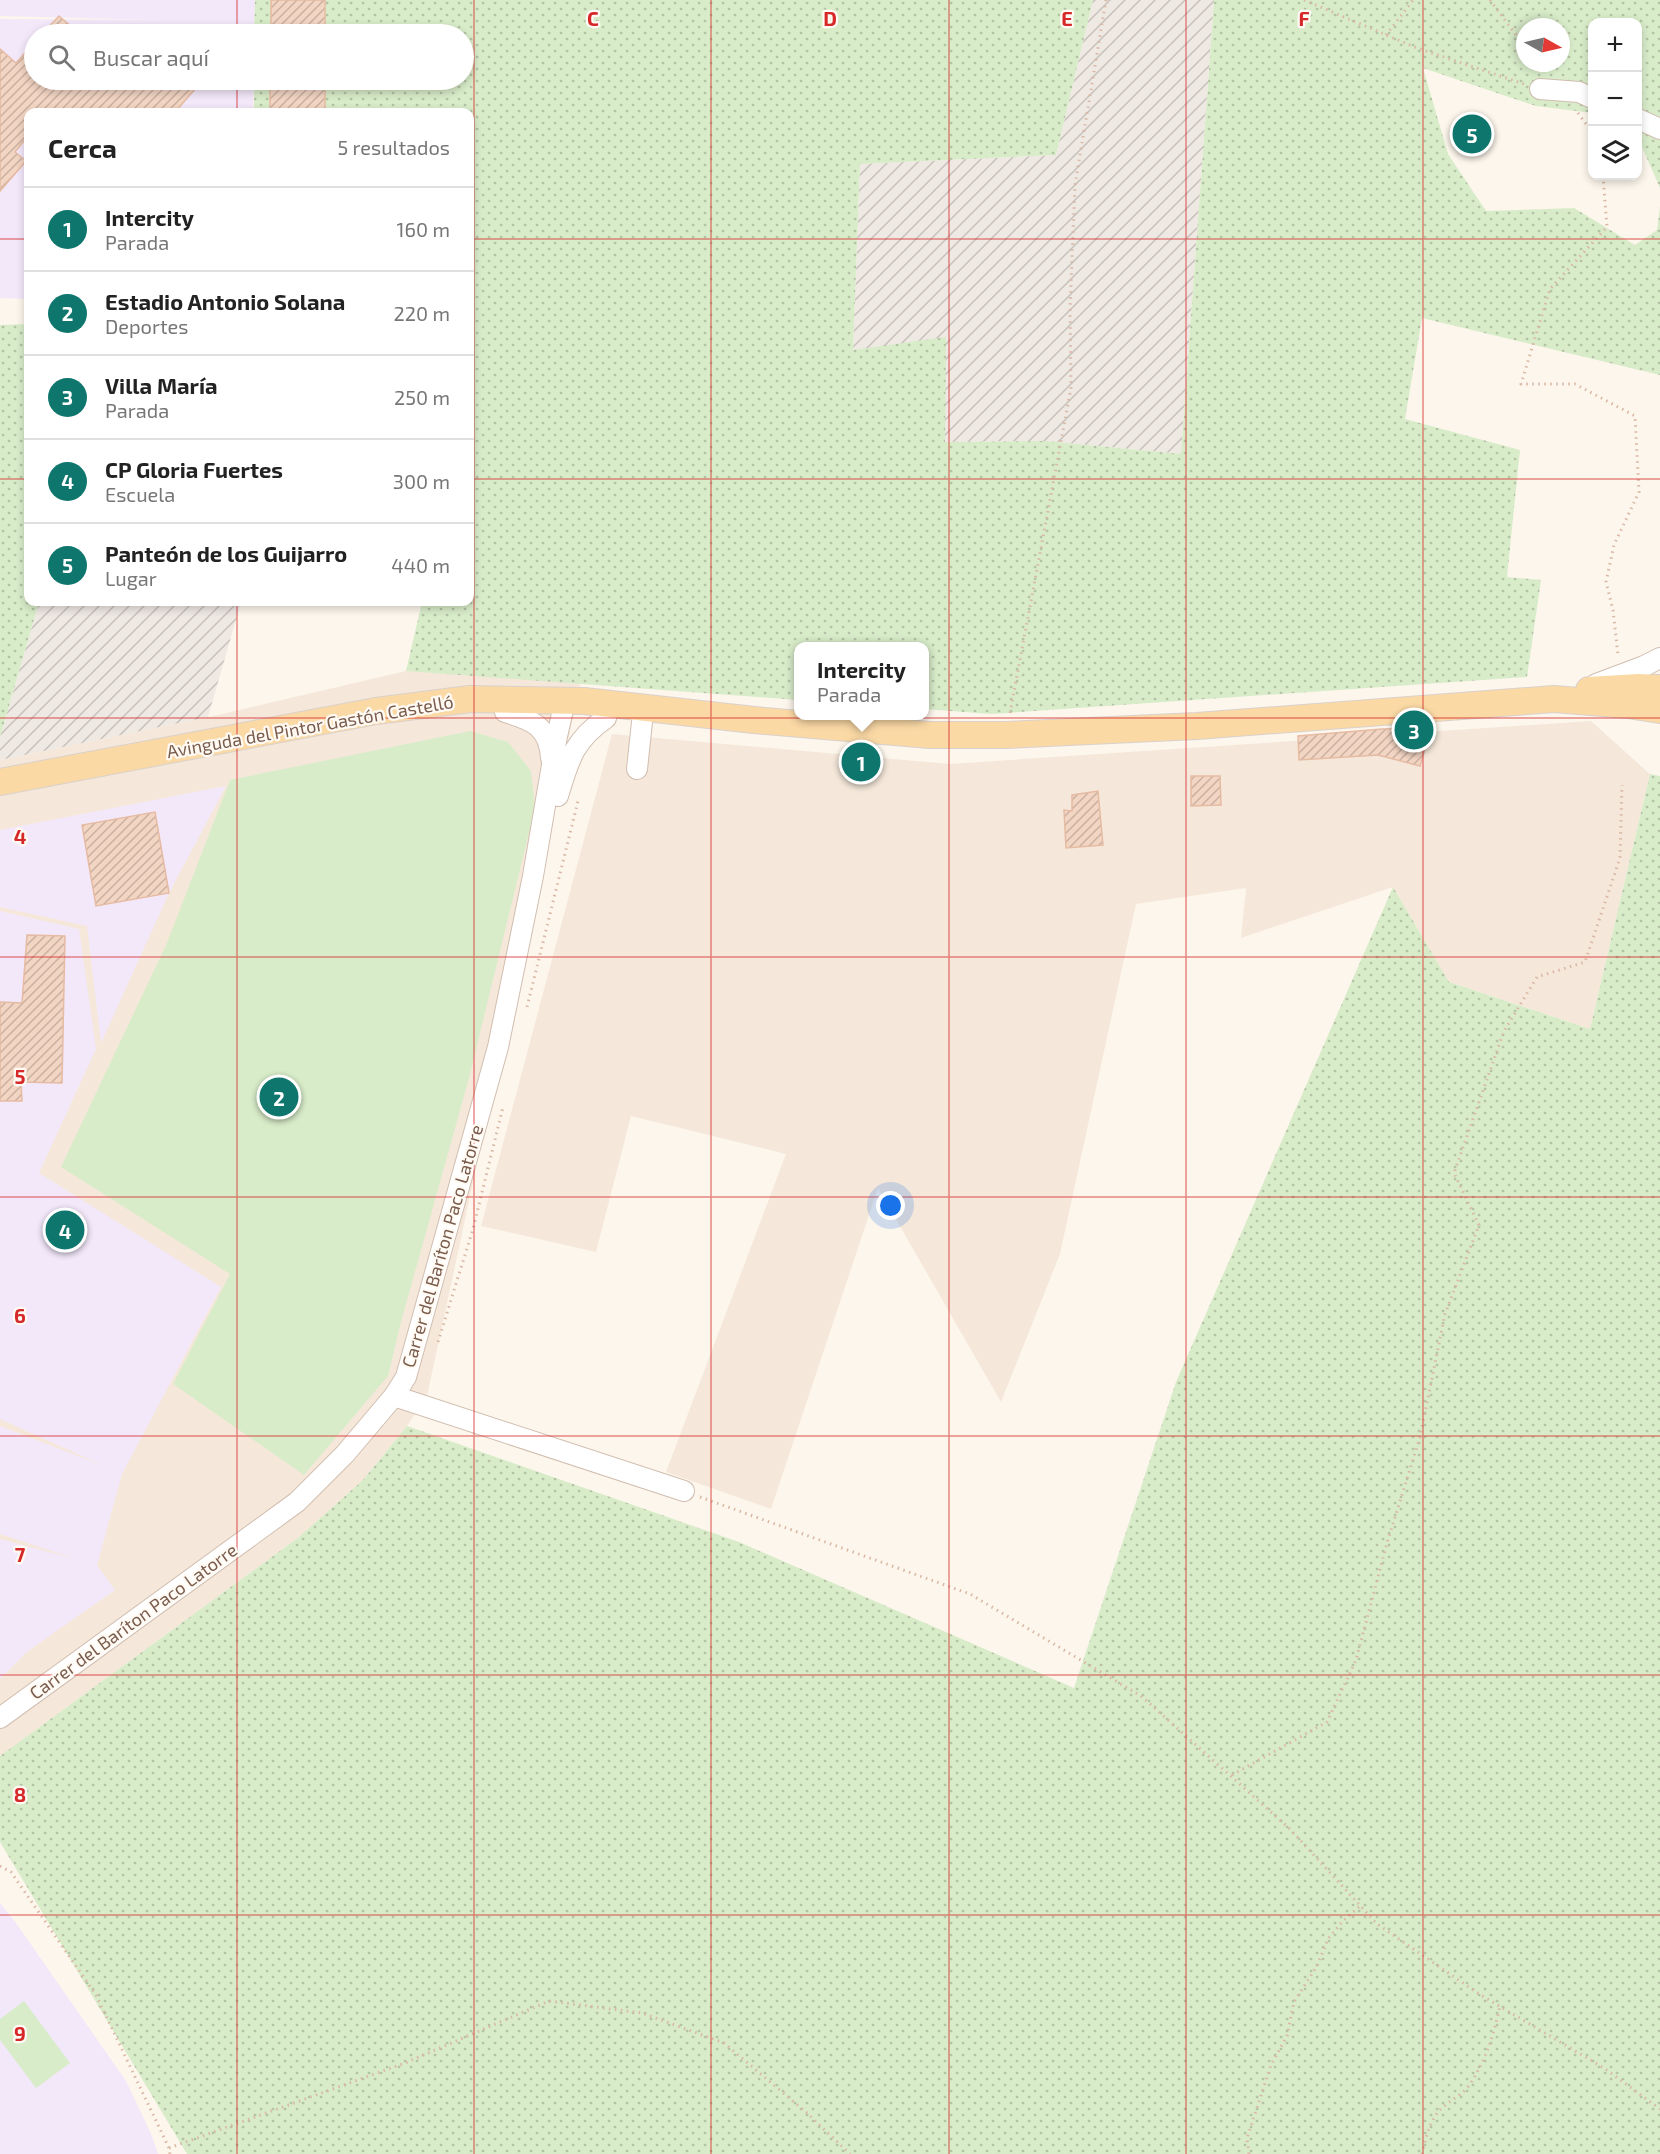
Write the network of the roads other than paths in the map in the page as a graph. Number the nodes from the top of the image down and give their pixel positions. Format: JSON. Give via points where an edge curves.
{"nodes":[{"id":1,"x":1540,"y":89,"type":"road end"},
{"id":2,"x":1588,"y":96,"type":"edge"},
{"id":3,"x":1642,"y":120,"type":"edge"},
{"id":4,"x":1660,"y":129,"type":"edge"},
{"id":5,"x":1660,"y":658,"type":"edge"},
{"id":6,"x":1660,"y":688,"type":"edge"},
{"id":7,"x":1564,"y":695,"type":"junction"},
{"id":8,"x":1660,"y":711,"type":"edge"},
{"id":9,"x":505,"y":712,"type":"junction"},
{"id":10,"x":610,"y":712,"type":"junction"},
{"id":11,"x":562,"y":714,"type":"junction"},
{"id":12,"x":642,"y":722,"type":"junction"},
{"id":13,"x":1197,"y":726,"type":"junction"},
{"id":14,"x":637,"y":769,"type":"dead end"},
{"id":15,"x":552,"y":770,"type":"junction"},
{"id":16,"x":0,"y":782,"type":"edge"},
{"id":17,"x":0,"y":794,"type":"edge"},
{"id":18,"x":533,"y":876,"type":"junction"},
{"id":19,"x":394,"y":1396,"type":"junction"},
{"id":20,"x":684,"y":1491,"type":"road end"},
{"id":21,"x":0,"y":1718,"type":"edge"}],
"edges":[{"from":1,"to":2,"type":"street","via":[[1579,92]]},
{"from":3,"to":4,"type":"street"},
{"from":5,"to":7,"type":"street","name":"Avinguda del Pintor Gastón Castelló"},
{"from":6,"to":7,"type":"main road","name":"Avinguda del Pintor Gastón Castelló","via":[[1612,687]]},
{"from":7,"to":8,"type":"main road","name":"Avinguda del Pintor Gastón Castelló"},
{"from":7,"to":13,"type":"main road","name":"Avinguda del Pintor Gastón Castelló"},
{"from":9,"to":11,"type":"main road","name":"Avinguda del Pintor Gastón Castelló"},
{"from":9,"to":15,"type":"street","name":"Avinguda del Pintor Gastón Castelló","via":[[530,719],[543,732]]},
{"from":9,"to":17,"type":"main road","name":"Avinguda del Pintor Gastón Castelló","via":[[452,714],[320,733]]},
{"from":10,"to":11,"type":"main road","name":"Avinguda del Pintor Gastón Castelló","via":[[568,708]]},
{"from":10,"to":12,"type":"main road","name":"Avinguda del Pintor Gastón Castelló"},
{"from":10,"to":13,"type":"main road","name":"Avinguda del Pintor Gastón Castelló","via":[[930,735]]},
{"from":10,"to":16,"type":"main road","name":"Avinguda del Pintor Gastón Castelló","via":[[584,701],[470,699],[376,711]]},
{"from":10,"to":18,"type":"street","name":"Carrer del Baríton Paco Latorre","via":[[571,753]]},
{"from":11,"to":15,"type":"street","name":"Carrer del Baríton Paco Latorre"},
{"from":12,"to":13,"type":"main road","name":"Avinguda del Pintor Gastón Castelló","via":[[935,749],[1051,743]]},
{"from":12,"to":14,"type":"street"},
{"from":15,"to":18,"type":"street","name":"Carrer del Baríton Paco Latorre"},
{"from":18,"to":19,"type":"street","name":"Carrer del Baríton Paco Latorre","via":[[497,1049],[413,1354],[406,1377]]},
{"from":19,"to":20,"type":"street"},
{"from":19,"to":21,"type":"street","name":"Carrer del Baríton Paco Latorre","via":[[345,1454],[297,1502]]}]}
